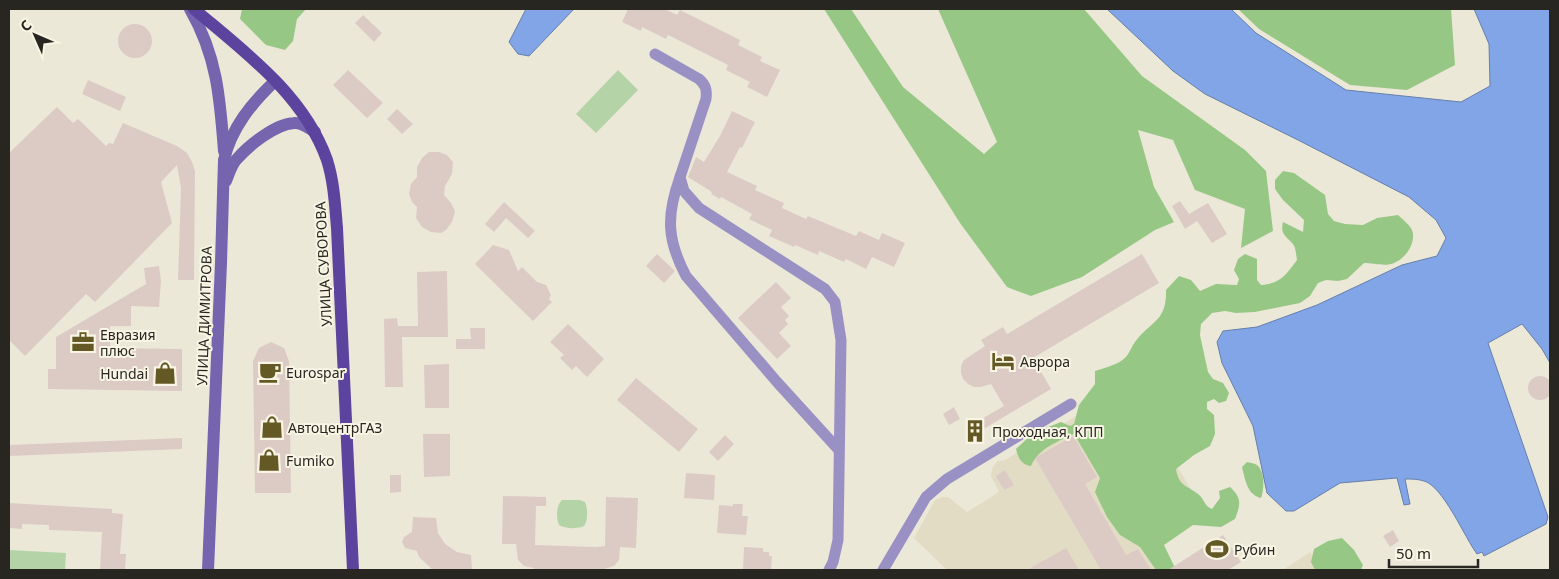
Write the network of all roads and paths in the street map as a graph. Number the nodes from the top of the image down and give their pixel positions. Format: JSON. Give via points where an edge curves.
{"nodes":[{"id":1,"x":190,"y":9,"type":"edge"},
{"id":2,"x":194,"y":9,"type":"edge"},
{"id":3,"x":655,"y":54,"type":"dead end"},
{"id":4,"x":275,"y":81,"type":"junction"},
{"id":5,"x":315,"y":132,"type":"junction"},
{"id":6,"x":224,"y":160,"type":"junction"},
{"id":7,"x":680,"y":177,"type":"junction"},
{"id":8,"x":223,"y":188,"type":"junction"},
{"id":9,"x":1071,"y":404,"type":"dead end"},
{"id":10,"x":838,"y":448,"type":"junction"},
{"id":11,"x":208,"y":570,"type":"edge"},
{"id":12,"x":353,"y":570,"type":"edge"},
{"id":13,"x":829,"y":570,"type":"edge"},
{"id":14,"x":883,"y":570,"type":"edge"}],
"edges":[{"from":1,"to":6,"type":"main road","via":[[202,29],[214,67]]},
{"from":2,"to":4,"type":"main road","name":"УЛИЦА СУВОРОВА"},
{"from":3,"to":7,"type":"street","via":[[699,79],[707,91]]},
{"from":4,"to":5,"type":"main road","name":"УЛИЦА СУВОРОВА"},
{"from":4,"to":6,"type":"main road","name":"УЛИЦА ДИМИТРОВА","via":[[246,112],[228,144]]},
{"from":5,"to":8,"type":"main road","via":[[295,122],[269,132],[235,161]]},
{"from":5,"to":12,"type":"main road","name":"УЛИЦА СУВОРОВА","via":[[327,160],[335,200]]},
{"from":6,"to":8,"type":"main road","name":"УЛИЦА ДИМИТРОВА"},
{"from":7,"to":10,"type":"street","via":[[671,214],[671,235],[676,256],[686,276],[776,382]]},
{"from":7,"to":10,"type":"street","via":[[684,191],[699,208],[825,289],[835,302],[842,340]]},
{"from":8,"to":11,"type":"main road","name":"УЛИЦА ДИМИТРОВА"},
{"from":9,"to":14,"type":"street","via":[[936,487],[926,497]]},
{"from":10,"to":13,"type":"street","via":[[838,540]]}]}
